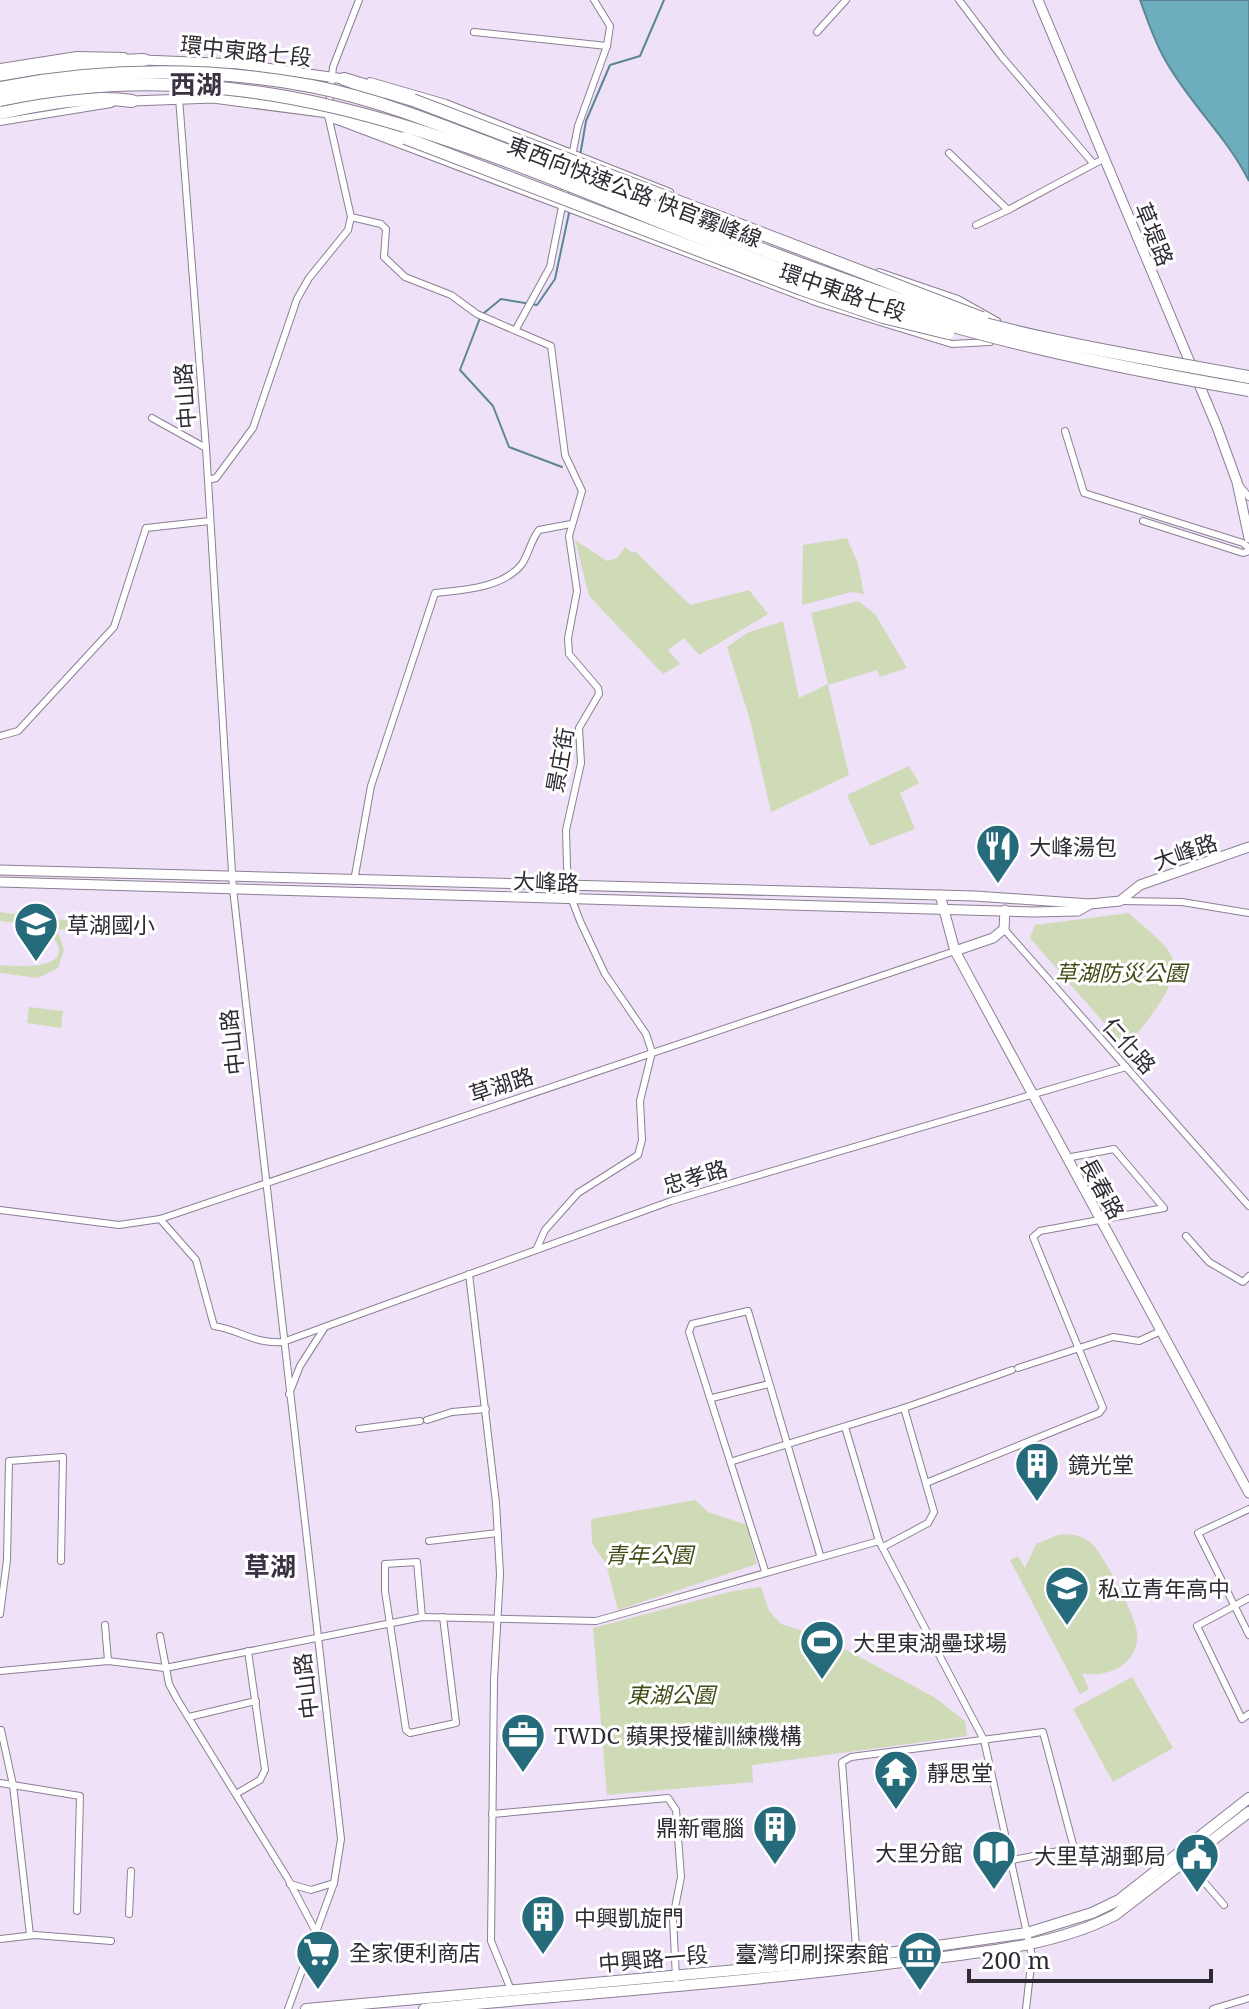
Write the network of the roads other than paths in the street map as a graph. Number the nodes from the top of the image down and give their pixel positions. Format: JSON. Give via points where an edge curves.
{"nodes":[{"id":1,"x":359,"y":0,"type":"edge"},
{"id":2,"x":594,"y":0,"type":"edge"},
{"id":3,"x":846,"y":0,"type":"edge"},
{"id":4,"x":959,"y":0,"type":"edge"},
{"id":5,"x":1038,"y":0,"type":"edge"},
{"id":6,"x":474,"y":32,"type":"dead end"},
{"id":7,"x":817,"y":32,"type":"dead end"},
{"id":8,"x":607,"y":46,"type":"junction"},
{"id":9,"x":144,"y":60,"type":"junction"},
{"id":10,"x":177,"y":61,"type":"junction"},
{"id":11,"x":0,"y":67,"type":"edge"},
{"id":12,"x":0,"y":75,"type":"edge"},
{"id":13,"x":330,"y":77,"type":"junction"},
{"id":14,"x":344,"y":79,"type":"junction"},
{"id":15,"x":0,"y":86,"type":"edge"},
{"id":16,"x":179,"y":97,"type":"junction"},
{"id":17,"x":0,"y":101,"type":"edge"},
{"id":18,"x":132,"y":101,"type":"junction"},
{"id":19,"x":0,"y":113,"type":"edge"},
{"id":20,"x":329,"y":116,"type":"junction"},
{"id":21,"x":0,"y":122,"type":"edge"},
{"id":22,"x":572,"y":153,"type":"junction"},
{"id":23,"x":949,"y":153,"type":"dead end"},
{"id":24,"x":1105,"y":158,"type":"junction"},
{"id":25,"x":1093,"y":163,"type":"junction"},
{"id":26,"x":574,"y":172,"type":"junction"},
{"id":27,"x":571,"y":190,"type":"junction"},
{"id":28,"x":564,"y":206,"type":"junction"},
{"id":29,"x":1008,"y":210,"type":"junction"},
{"id":30,"x":351,"y":217,"type":"junction"},
{"id":31,"x":976,"y":225,"type":"dead end"},
{"id":32,"x":841,"y":259,"type":"junction"},
{"id":33,"x":834,"y":271,"type":"junction"},
{"id":34,"x":825,"y":290,"type":"junction"},
{"id":35,"x":818,"y":303,"type":"junction"},
{"id":36,"x":997,"y":321,"type":"junction"},
{"id":37,"x":516,"y":329,"type":"junction"},
{"id":38,"x":1009,"y":336,"type":"junction"},
{"id":39,"x":990,"y":342,"type":"junction"},
{"id":40,"x":1189,"y":364,"type":"junction"},
{"id":41,"x":1249,"y":377,"type":"edge"},
{"id":42,"x":1198,"y":383,"type":"junction"},
{"id":43,"x":1249,"y":390,"type":"edge"},
{"id":44,"x":152,"y":418,"type":"dead end"},
{"id":45,"x":1065,"y":431,"type":"dead end"},
{"id":46,"x":206,"y":448,"type":"junction"},
{"id":47,"x":208,"y":480,"type":"junction"},
{"id":48,"x":1237,"y":482,"type":"junction"},
{"id":49,"x":1249,"y":497,"type":"edge"},
{"id":50,"x":210,"y":521,"type":"junction"},
{"id":51,"x":1143,"y":521,"type":"dead end"},
{"id":52,"x":571,"y":524,"type":"junction"},
{"id":53,"x":1249,"y":538,"type":"edge"},
{"id":54,"x":1249,"y":550,"type":"edge"},
{"id":55,"x":0,"y":736,"type":"edge"},
{"id":56,"x":1249,"y":847,"type":"edge"},
{"id":57,"x":0,"y":870,"type":"edge"},
{"id":58,"x":232,"y":875,"type":"junction"},
{"id":59,"x":354,"y":881,"type":"junction"},
{"id":60,"x":0,"y":882,"type":"edge"},
{"id":61,"x":571,"y":886,"type":"junction"},
{"id":62,"x":233,"y":889,"type":"junction"},
{"id":63,"x":940,"y":895,"type":"junction"},
{"id":64,"x":1006,"y":899,"type":"junction"},
{"id":65,"x":572,"y":900,"type":"junction"},
{"id":66,"x":1120,"y":901,"type":"junction"},
{"id":67,"x":1090,"y":904,"type":"junction"},
{"id":68,"x":941,"y":910,"type":"junction"},
{"id":69,"x":1005,"y":913,"type":"junction"},
{"id":70,"x":1249,"y":913,"type":"edge"},
{"id":71,"x":1004,"y":929,"type":"junction"},
{"id":72,"x":955,"y":951,"type":"junction"},
{"id":73,"x":652,"y":1052,"type":"junction"},
{"id":74,"x":1126,"y":1067,"type":"junction"},
{"id":75,"x":1033,"y":1095,"type":"junction"},
{"id":76,"x":1066,"y":1158,"type":"junction"},
{"id":77,"x":265,"y":1184,"type":"junction"},
{"id":78,"x":1249,"y":1206,"type":"edge"},
{"id":79,"x":0,"y":1210,"type":"edge"},
{"id":80,"x":160,"y":1219,"type":"junction"},
{"id":81,"x":1102,"y":1221,"type":"junction"},
{"id":82,"x":1186,"y":1236,"type":"dead end"},
{"id":83,"x":537,"y":1248,"type":"junction"},
{"id":84,"x":469,"y":1274,"type":"junction"},
{"id":85,"x":1249,"y":1276,"type":"edge"},
{"id":86,"x":1246,"y":1284,"type":"edge"},
{"id":87,"x":327,"y":1324,"type":"junction"},
{"id":88,"x":1161,"y":1331,"type":"junction"},
{"id":89,"x":283,"y":1342,"type":"junction"},
{"id":90,"x":1079,"y":1349,"type":"junction"},
{"id":91,"x":769,"y":1384,"type":"junction"},
{"id":92,"x":288,"y":1397,"type":"junction"},
{"id":93,"x":712,"y":1398,"type":"junction"},
{"id":94,"x":904,"y":1408,"type":"junction"},
{"id":95,"x":486,"y":1409,"type":"junction"},
{"id":96,"x":845,"y":1427,"type":"junction"},
{"id":97,"x":359,"y":1429,"type":"dead end"},
{"id":98,"x":786,"y":1443,"type":"junction"},
{"id":99,"x":733,"y":1461,"type":"junction"},
{"id":100,"x":1246,"y":1481,"type":"edge"},
{"id":101,"x":926,"y":1483,"type":"junction"},
{"id":102,"x":1249,"y":1493,"type":"edge"},
{"id":103,"x":1249,"y":1509,"type":"edge"},
{"id":104,"x":498,"y":1533,"type":"junction"},
{"id":105,"x":429,"y":1541,"type":"dead end"},
{"id":106,"x":881,"y":1544,"type":"junction"},
{"id":107,"x":820,"y":1555,"type":"junction"},
{"id":108,"x":61,"y":1561,"type":"dead end"},
{"id":109,"x":765,"y":1571,"type":"junction"},
{"id":110,"x":1249,"y":1598,"type":"edge"},
{"id":111,"x":1235,"y":1606,"type":"junction"},
{"id":112,"x":0,"y":1614,"type":"edge"},
{"id":113,"x":422,"y":1617,"type":"junction"},
{"id":114,"x":443,"y":1617,"type":"junction"},
{"id":115,"x":498,"y":1619,"type":"junction"},
{"id":116,"x":105,"y":1625,"type":"dead end"},
{"id":117,"x":389,"y":1625,"type":"junction"},
{"id":118,"x":1249,"y":1635,"type":"edge"},
{"id":119,"x":160,"y":1636,"type":"dead end"},
{"id":120,"x":317,"y":1639,"type":"junction"},
{"id":121,"x":248,"y":1651,"type":"junction"},
{"id":122,"x":108,"y":1661,"type":"junction"},
{"id":123,"x":165,"y":1668,"type":"junction"},
{"id":124,"x":0,"y":1671,"type":"edge"},
{"id":125,"x":256,"y":1701,"type":"junction"},
{"id":126,"x":1246,"y":1716,"type":"edge"},
{"id":127,"x":189,"y":1717,"type":"junction"},
{"id":128,"x":1,"y":1730,"type":"edge"},
{"id":129,"x":984,"y":1740,"type":"junction"},
{"id":130,"x":0,"y":1783,"type":"edge"},
{"id":131,"x":13,"y":1785,"type":"junction"},
{"id":132,"x":236,"y":1794,"type":"junction"},
{"id":133,"x":1249,"y":1798,"type":"edge"},
{"id":134,"x":1249,"y":1812,"type":"edge"},
{"id":135,"x":492,"y":1814,"type":"junction"},
{"id":136,"x":1183,"y":1856,"type":"junction"},
{"id":137,"x":1012,"y":1860,"type":"junction"},
{"id":138,"x":131,"y":1871,"type":"dead end"},
{"id":139,"x":334,"y":1883,"type":"junction"},
{"id":140,"x":290,"y":1884,"type":"junction"},
{"id":141,"x":1224,"y":1905,"type":"dead end"},
{"id":142,"x":77,"y":1911,"type":"dead end"},
{"id":143,"x":129,"y":1914,"type":"dead end"},
{"id":144,"x":317,"y":1934,"type":"junction"},
{"id":145,"x":30,"y":1935,"type":"junction"},
{"id":146,"x":1029,"y":1938,"type":"junction"},
{"id":147,"x":0,"y":1939,"type":"edge"},
{"id":148,"x":111,"y":1941,"type":"dead end"},
{"id":149,"x":857,"y":1962,"type":"junction"},
{"id":150,"x":676,"y":1981,"type":"junction"},
{"id":151,"x":510,"y":1990,"type":"junction"},
{"id":152,"x":1249,"y":1998,"type":"edge"},
{"id":153,"x":522,"y":2004,"type":"edge"},
{"id":154,"x":425,"y":2006,"type":"edge"},
{"id":155,"x":491,"y":2006,"type":"edge"},
{"id":156,"x":288,"y":2009,"type":"edge"},
{"id":157,"x":306,"y":2009,"type":"edge"},
{"id":158,"x":1026,"y":2009,"type":"edge"},
{"id":159,"x":1213,"y":2009,"type":"edge"}],
"edges":[{"from":1,"to":13,"type":"street"},
{"from":2,"to":8,"type":"street","via":[[610,26]]},
{"from":3,"to":7,"type":"street"},
{"from":4,"to":25,"type":"street"},
{"from":5,"to":24,"type":"street","name":"草堤路"},
{"from":6,"to":8,"type":"street"},
{"from":8,"to":22,"type":"street"},
{"from":9,"to":10,"type":"street","name":"環中東路七段"},
{"from":9,"to":11,"type":"street","name":"環中東路七段","via":[[88,54]]},
{"from":9,"to":12,"type":"highway"},
{"from":9,"to":15,"type":"street","name":"環中東路七段"},
{"from":10,"to":13,"type":"street","name":"環中東路七段"},
{"from":10,"to":16,"type":"street","name":"中山路"},
{"from":13,"to":14,"type":"street","name":"環中東路七段"},
{"from":13,"to":20,"type":"street"},
{"from":14,"to":22,"type":"street","name":"環中東路七段","via":[[368,80],[446,103]]},
{"from":14,"to":26,"type":"street","name":"環中東路七段","via":[[374,97]]},
{"from":14,"to":38,"type":"highway","bridge":true,"via":[[413,100],[801,251],[950,303]]},
{"from":15,"to":38,"type":"highway","name":"東西向快速公路 快官霧峰線","bridge":true,"via":[[141,71],[224,74],[314,87],[427,120],[887,295]]},
{"from":16,"to":17,"type":"street","name":"環中東路七段","via":[[152,87]]},
{"from":16,"to":18,"type":"street","name":"環中東路七段"},
{"from":16,"to":20,"type":"street","name":"環中東路七段"},
{"from":16,"to":46,"type":"street","name":"中山路"},
{"from":17,"to":38,"type":"highway","name":"東西向快速公路 快官霧峰線","bridge":true,"via":[[87,86],[191,85],[265,91],[367,112],[827,287],[953,328]]},
{"from":18,"to":19,"type":"highway","via":[[112,98]]},
{"from":18,"to":21,"type":"street","name":"環中東路七段"},
{"from":20,"to":27,"type":"street","name":"環中東路七段","via":[[341,111],[402,126]]},
{"from":20,"to":28,"type":"street","name":"環中東路七段","via":[[348,128]]},
{"from":20,"to":30,"type":"street"},
{"from":20,"to":38,"type":"highway","bridge":true,"via":[[405,138],[883,317],[931,331]]},
{"from":22,"to":26,"type":"street"},
{"from":22,"to":32,"type":"street","name":"環中東路七段"},
{"from":23,"to":29,"type":"street"},
{"from":24,"to":25,"type":"street"},
{"from":24,"to":40,"type":"street","name":"草堤路"},
{"from":25,"to":29,"type":"street"},
{"from":26,"to":27,"type":"street"},
{"from":26,"to":33,"type":"street","name":"環中東路七段"},
{"from":27,"to":28,"type":"street"},
{"from":27,"to":34,"type":"street","name":"環中東路七段"},
{"from":28,"to":35,"type":"street","name":"環中東路七段"},
{"from":28,"to":37,"type":"street","via":[[550,267]]},
{"from":29,"to":31,"type":"street"},
{"from":30,"to":37,"type":"street","name":"景庄街","via":[[386,229],[384,257],[397,271]]},
{"from":30,"to":47,"type":"street","via":[[348,230],[297,299],[253,428],[216,478]]},
{"from":32,"to":33,"type":"street"},
{"from":32,"to":36,"type":"street","name":"環中東路七段","via":[[958,299]]},
{"from":33,"to":34,"type":"street"},
{"from":33,"to":36,"type":"street","name":"環中東路七段"},
{"from":34,"to":35,"type":"street"},
{"from":34,"to":39,"type":"street","name":"環中東路七段"},
{"from":35,"to":39,"type":"street","name":"環中東路七段","via":[[952,344]]},
{"from":36,"to":40,"type":"street","name":"環中東路七段","via":[[1081,344]]},
{"from":37,"to":52,"type":"street","name":"景庄街","via":[[551,346],[565,455],[582,491]]},
{"from":38,"to":41,"type":"highway","name":"東西向快速公路 快官霧峰線","bridge":true},
{"from":38,"to":43,"type":"highway","name":"東西向快速公路 快官霧峰線","bridge":true},
{"from":39,"to":42,"type":"street","name":"環中東路七段"},
{"from":40,"to":42,"type":"street","name":"草堤路"},
{"from":42,"to":48,"type":"street","name":"草堤路"},
{"from":44,"to":46,"type":"street"},
{"from":45,"to":54,"type":"street","via":[[1084,493]]},
{"from":46,"to":47,"type":"street","name":"中山路"},
{"from":47,"to":50,"type":"street","name":"中山路"},
{"from":48,"to":49,"type":"street","name":"草堤路"},
{"from":48,"to":53,"type":"street","name":"草堤路"},
{"from":50,"to":55,"type":"street","via":[[146,528],[114,627],[18,731]]},
{"from":50,"to":58,"type":"street","name":"中山路"},
{"from":51,"to":54,"type":"street","via":[[1243,553]]},
{"from":52,"to":59,"type":"street","via":[[539,530],[521,565],[510,574],[482,587],[435,593],[371,786]]},
{"from":52,"to":61,"type":"street","name":"景庄街","via":[[577,591],[569,654],[599,694],[579,728],[581,763],[566,830]]},
{"from":56,"to":66,"type":"street","name":"大峰路","via":[[1140,885]]},
{"from":57,"to":58,"type":"street","name":"大峰路"},
{"from":58,"to":59,"type":"street","name":"大峰路"},
{"from":58,"to":62,"type":"street","name":"中山路"},
{"from":59,"to":61,"type":"street","name":"大峰路"},
{"from":60,"to":62,"type":"street","name":"大峰路"},
{"from":61,"to":63,"type":"street","name":"大峰路"},
{"from":61,"to":65,"type":"street","name":"景庄街"},
{"from":62,"to":65,"type":"street","name":"大峰路"},
{"from":62,"to":77,"type":"street","name":"中山路"},
{"from":63,"to":64,"type":"street","name":"大峰路"},
{"from":63,"to":68,"type":"street","name":"長春路"},
{"from":64,"to":67,"type":"street","name":"大峰路"},
{"from":64,"to":69,"type":"street"},
{"from":65,"to":68,"type":"street","name":"大峰路"},
{"from":65,"to":73,"type":"street","name":"景庄街","via":[[605,974],[646,1034]]},
{"from":66,"to":67,"type":"street","name":"大峰路"},
{"from":66,"to":70,"type":"street","via":[[1182,902]]},
{"from":67,"to":69,"type":"street","name":"大峰路","via":[[1078,911]]},
{"from":68,"to":69,"type":"street","name":"大峰路"},
{"from":68,"to":72,"type":"street","name":"長春路"},
{"from":69,"to":71,"type":"street"},
{"from":71,"to":72,"type":"street","name":"草湖路"},
{"from":71,"to":74,"type":"street","name":"仁化路"},
{"from":72,"to":73,"type":"street","name":"草湖路"},
{"from":72,"to":75,"type":"street","name":"長春路"},
{"from":73,"to":77,"type":"street","name":"草湖路"},
{"from":73,"to":83,"type":"street","via":[[640,1101],[638,1155],[578,1193],[545,1230]]},
{"from":74,"to":75,"type":"street","name":"忠孝路"},
{"from":74,"to":78,"type":"street","name":"仁化路"},
{"from":75,"to":76,"type":"street","name":"長春路"},
{"from":75,"to":83,"type":"street","name":"忠孝路","via":[[671,1201]]},
{"from":76,"to":81,"type":"street","name":"長春路"},
{"from":76,"to":81,"type":"street","via":[[1104,1148],[1121,1154],[1164,1208]]},
{"from":77,"to":80,"type":"street","name":"草湖路"},
{"from":77,"to":89,"type":"street","name":"中山路"},
{"from":79,"to":80,"type":"street","name":"草湖路","via":[[119,1225]]},
{"from":80,"to":89,"type":"street","via":[[196,1260],[214,1326],[236,1329],[262,1343]]},
{"from":81,"to":88,"type":"street","name":"長春路"},
{"from":81,"to":90,"type":"street","via":[[1040,1231],[1033,1237]]},
{"from":82,"to":86,"type":"street","via":[[1209,1262]]},
{"from":83,"to":84,"type":"street","name":"忠孝路"},
{"from":84,"to":87,"type":"street","name":"忠孝路"},
{"from":84,"to":95,"type":"street"},
{"from":85,"to":86,"type":"street"},
{"from":87,"to":89,"type":"street","name":"忠孝路"},
{"from":87,"to":92,"type":"street","via":[[300,1366]]},
{"from":88,"to":90,"type":"street","via":[[1139,1341],[1113,1337]]},
{"from":88,"to":100,"type":"street","name":"長春路"},
{"from":89,"to":92,"type":"street","name":"中山路"},
{"from":90,"to":94,"type":"street"},
{"from":90,"to":101,"type":"street","via":[[1103,1408]]},
{"from":91,"to":93,"type":"street"},
{"from":91,"to":93,"type":"street","via":[[748,1311],[692,1324],[689,1332]]},
{"from":91,"to":98,"type":"street"},
{"from":92,"to":120,"type":"street","name":"中山路"},
{"from":93,"to":99,"type":"street"},
{"from":94,"to":96,"type":"street"},
{"from":94,"to":101,"type":"street"},
{"from":95,"to":97,"type":"street"},
{"from":95,"to":104,"type":"street"},
{"from":96,"to":98,"type":"street"},
{"from":96,"to":106,"type":"street"},
{"from":98,"to":99,"type":"street"},
{"from":98,"to":107,"type":"street"},
{"from":99,"to":109,"type":"street"},
{"from":100,"to":102,"type":"street","name":"長春路"},
{"from":101,"to":106,"type":"street","via":[[935,1506],[932,1520]]},
{"from":103,"to":111,"type":"street","via":[[1198,1533]]},
{"from":104,"to":105,"type":"street"},
{"from":104,"to":115,"type":"street"},
{"from":106,"to":107,"type":"street"},
{"from":106,"to":129,"type":"street"},
{"from":107,"to":109,"type":"street"},
{"from":108,"to":112,"type":"street","via":[[63,1457],[9,1461]]},
{"from":109,"to":115,"type":"street","via":[[596,1621]]},
{"from":110,"to":111,"type":"street"},
{"from":111,"to":118,"type":"street"},
{"from":111,"to":126,"type":"street","via":[[1197,1626]]},
{"from":113,"to":114,"type":"street"},
{"from":113,"to":117,"type":"street"},
{"from":113,"to":117,"type":"street","via":[[417,1562],[385,1564]]},
{"from":114,"to":115,"type":"street"},
{"from":114,"to":117,"type":"street","via":[[456,1723],[410,1733]]},
{"from":115,"to":135,"type":"street"},
{"from":116,"to":122,"type":"street"},
{"from":117,"to":120,"type":"street"},
{"from":119,"to":123,"type":"street"},
{"from":120,"to":121,"type":"street"},
{"from":120,"to":139,"type":"street","name":"中山路","via":[[341,1839]]},
{"from":121,"to":123,"type":"street"},
{"from":121,"to":125,"type":"street"},
{"from":122,"to":123,"type":"street"},
{"from":122,"to":124,"type":"street"},
{"from":123,"to":127,"type":"street"},
{"from":125,"to":127,"type":"street"},
{"from":125,"to":132,"type":"street","via":[[265,1770],[260,1780]]},
{"from":127,"to":132,"type":"street"},
{"from":128,"to":131,"type":"street"},
{"from":129,"to":137,"type":"street"},
{"from":129,"to":137,"type":"street","via":[[1043,1732],[1074,1848]]},
{"from":129,"to":149,"type":"street","via":[[842,1762]]},
{"from":130,"to":131,"type":"street"},
{"from":131,"to":142,"type":"street","via":[[80,1796]]},
{"from":131,"to":145,"type":"street"},
{"from":132,"to":140,"type":"street"},
{"from":133,"to":136,"type":"main road","name":"中興路一段"},
{"from":134,"to":136,"type":"main road","name":"中興路一段"},
{"from":135,"to":150,"type":"street","via":[[668,1798],[676,1810],[681,1877],[673,1918]]},
{"from":135,"to":151,"type":"street","via":[[491,1941]]},
{"from":136,"to":141,"type":"street"},
{"from":136,"to":146,"type":"main road","name":"中興路一段","via":[[1115,1915],[1095,1925]]},
{"from":137,"to":146,"type":"street"},
{"from":138,"to":143,"type":"street"},
{"from":139,"to":140,"type":"street","via":[[311,1890]]},
{"from":139,"to":144,"type":"street","name":"中山路"},
{"from":140,"to":144,"type":"street"},
{"from":144,"to":156,"type":"street","name":"中山路"},
{"from":145,"to":147,"type":"street"},
{"from":145,"to":148,"type":"street"},
{"from":146,"to":149,"type":"main road","name":"中興路一段"},
{"from":146,"to":158,"type":"street"},
{"from":149,"to":150,"type":"main road","name":"中興路一段"},
{"from":150,"to":151,"type":"main road","name":"中興路一段"},
{"from":150,"to":153,"type":"main road","name":"中興路一段"},
{"from":151,"to":153,"type":"street"},
{"from":151,"to":154,"type":"main road","name":"中興路一段"},
{"from":152,"to":159,"type":"street"},
{"from":153,"to":155,"type":"main road","name":"中興路一段"},
{"from":154,"to":155,"type":"main road","name":"中興路一段"},
{"from":154,"to":157,"type":"main road","name":"中興路一段"}]}
